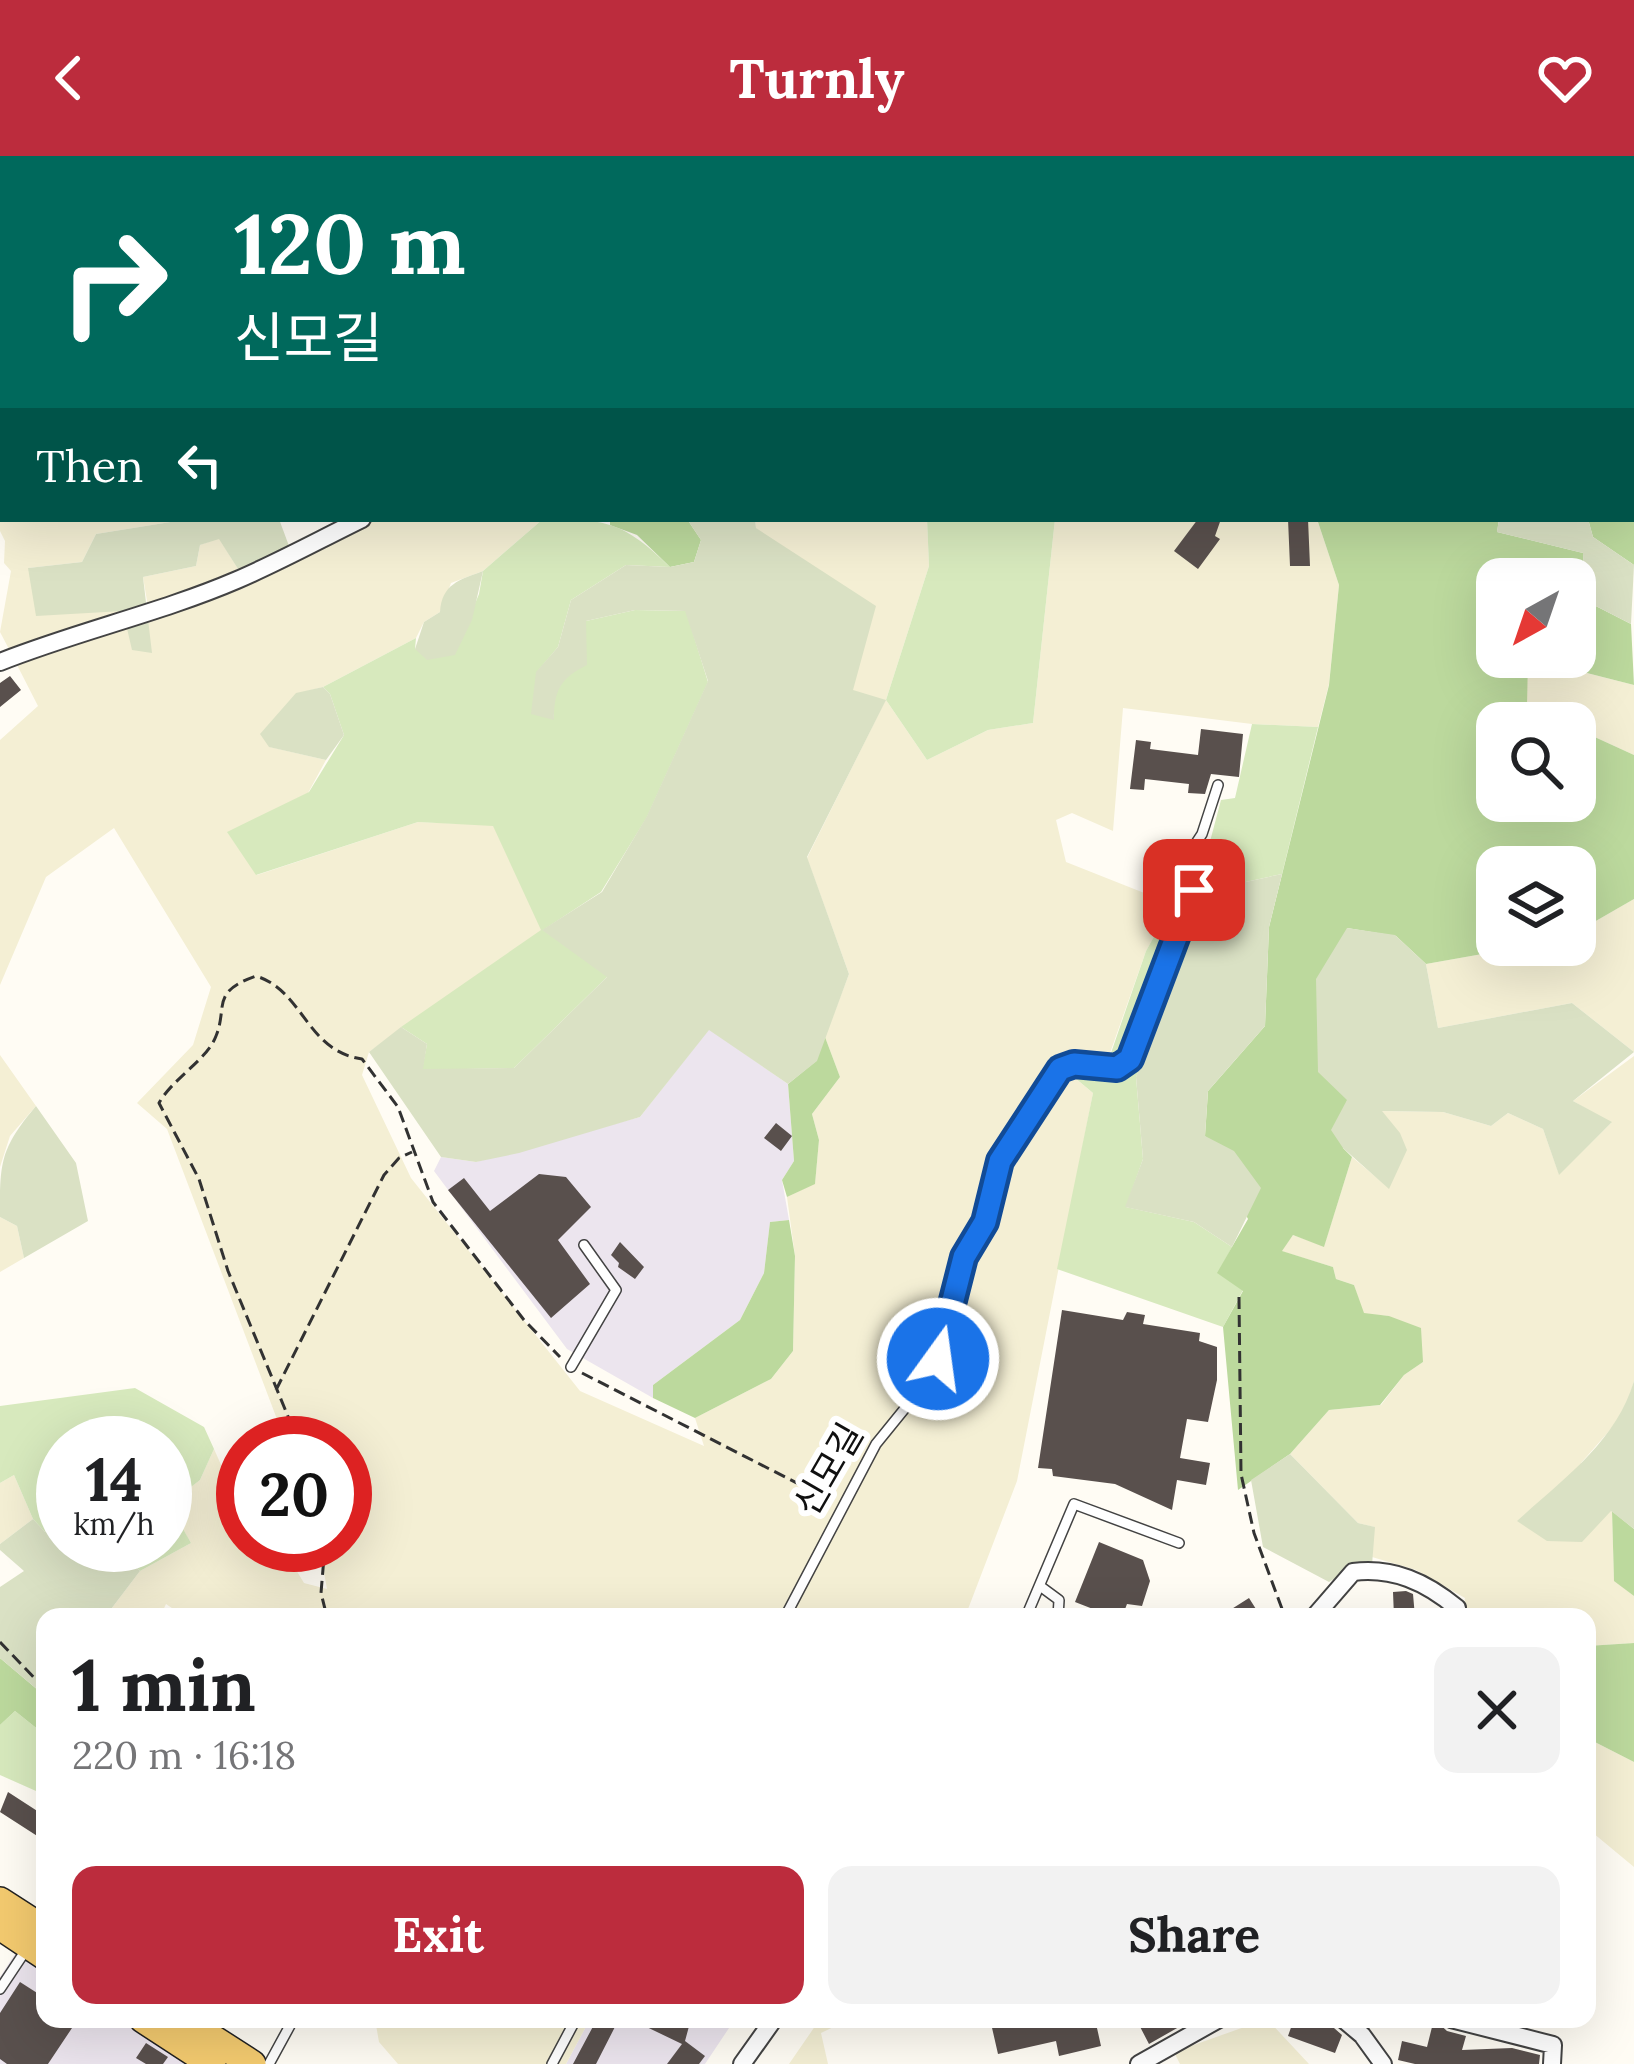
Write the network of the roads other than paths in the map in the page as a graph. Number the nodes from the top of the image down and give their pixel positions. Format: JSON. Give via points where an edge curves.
{"nodes":[{"id":1,"x":356,"y":522,"type":"edge"},
{"id":2,"x":0,"y":662,"type":"edge"},
{"id":3,"x":1218,"y":785,"type":"dead end"},
{"id":4,"x":584,"y":1246,"type":"dead end"},
{"id":5,"x":571,"y":1367,"type":"road end"},
{"id":6,"x":1179,"y":1543,"type":"dead end"},
{"id":7,"x":1040,"y":1586,"type":"junction"},
{"id":8,"x":790,"y":1608,"type":"edge"},
{"id":9,"x":1030,"y":1608,"type":"edge"},
{"id":10,"x":1059,"y":1608,"type":"edge"},
{"id":11,"x":1322,"y":1608,"type":"edge"},
{"id":12,"x":1457,"y":1608,"type":"edge"},
{"id":13,"x":1,"y":1921,"type":"edge"},
{"id":14,"x":36,"y":1942,"type":"edge"},
{"id":15,"x":36,"y":1948,"type":"edge"},
{"id":16,"x":0,"y":1989,"type":"edge"},
{"id":17,"x":156,"y":2028,"type":"edge"},
{"id":18,"x":196,"y":2028,"type":"edge"},
{"id":19,"x":289,"y":2028,"type":"edge"},
{"id":20,"x":571,"y":2028,"type":"edge"},
{"id":21,"x":768,"y":2028,"type":"edge"},
{"id":22,"x":1203,"y":2028,"type":"edge"},
{"id":23,"x":1354,"y":2028,"type":"edge"},
{"id":24,"x":1486,"y":2028,"type":"edge"},
{"id":25,"x":212,"y":2064,"type":"edge"},
{"id":26,"x":252,"y":2064,"type":"edge"},
{"id":27,"x":269,"y":2064,"type":"edge"},
{"id":28,"x":552,"y":2064,"type":"edge"},
{"id":29,"x":742,"y":2064,"type":"edge"},
{"id":30,"x":1139,"y":2064,"type":"edge"},
{"id":31,"x":1383,"y":2064,"type":"edge"},
{"id":32,"x":1552,"y":2064,"type":"edge"}],
"edges":[{"from":1,"to":2,"type":"street","via":[[237,580]]},
{"from":3,"to":8,"type":"lane","name":"신모길","via":[[1181,866],[1194,890],[1130,1059],[1117,1068],[1060,1069],[1000,1161],[932,1375],[877,1444]]},
{"from":4,"to":5,"type":"lane","via":[[616,1290]]},
{"from":6,"to":7,"type":"lane","via":[[1074,1504]]},
{"from":7,"to":9,"type":"lane"},
{"from":7,"to":10,"type":"lane"},
{"from":11,"to":12,"type":"street","via":[[1354,1572],[1379,1569]]},
{"from":13,"to":14,"type":"main road"},
{"from":15,"to":16,"type":"lane"},
{"from":17,"to":25,"type":"main road"},
{"from":18,"to":26,"type":"main road"},
{"from":19,"to":27,"type":"lane"},
{"from":20,"to":28,"type":"lane"},
{"from":21,"to":29,"type":"street"},
{"from":22,"to":30,"type":"street"},
{"from":23,"to":31,"type":"street"},
{"from":24,"to":32,"type":"street","via":[[1552,2045]]}]}
